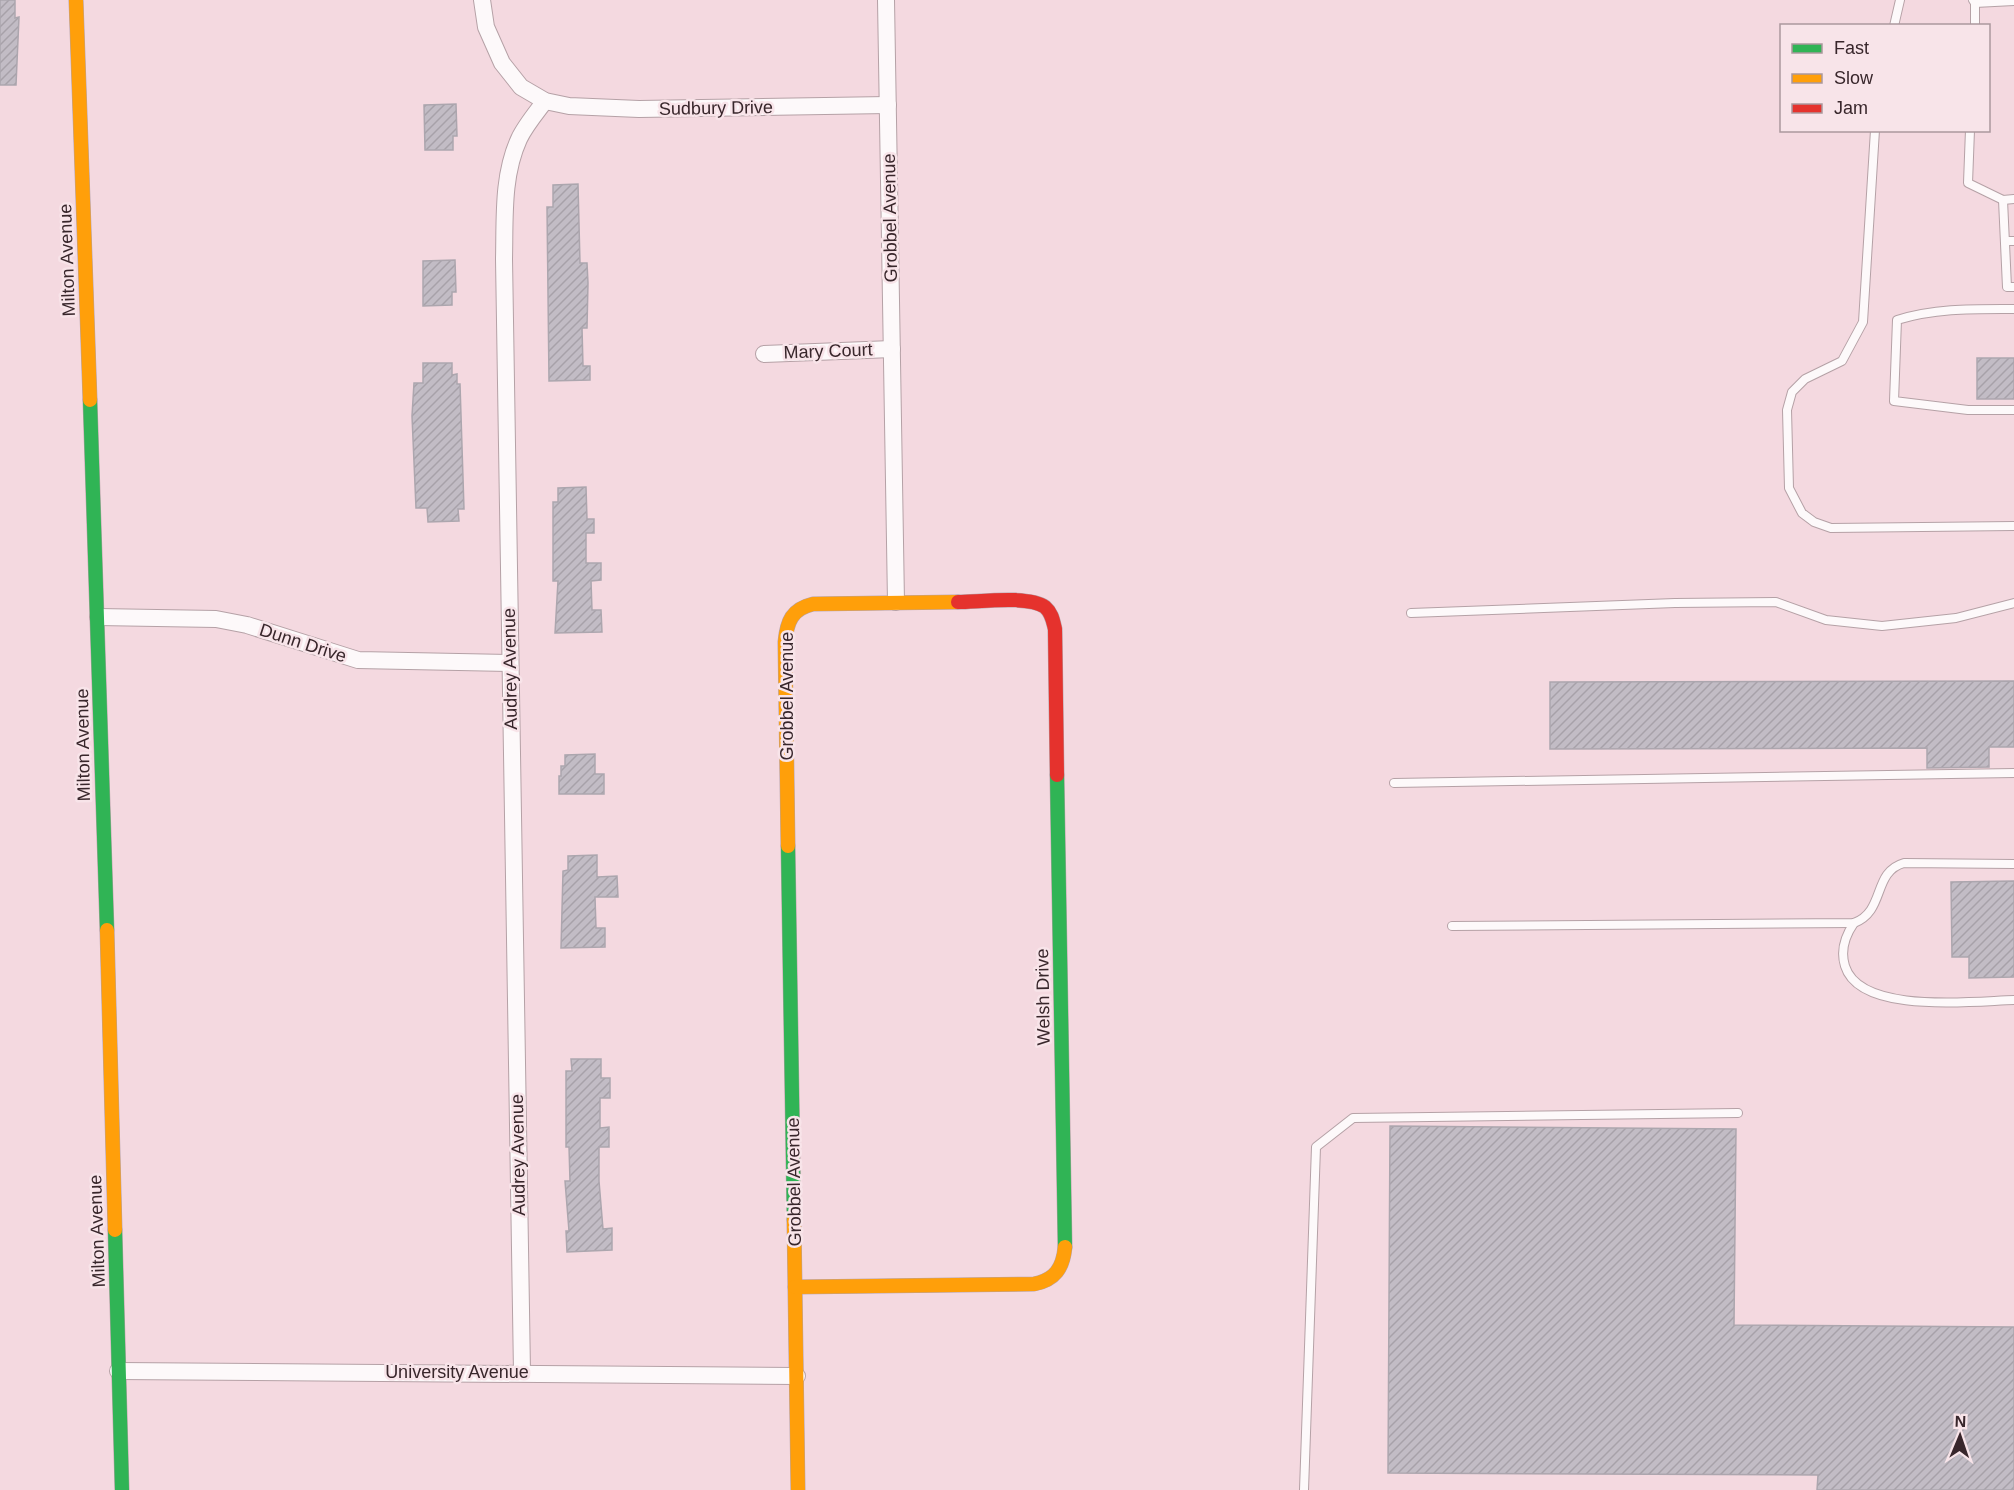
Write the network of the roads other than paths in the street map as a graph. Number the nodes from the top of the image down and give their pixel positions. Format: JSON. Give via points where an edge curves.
{"nodes":[{"id":1,"x":76,"y":0,"type":"edge"},
{"id":2,"x":482,"y":0,"type":"edge"},
{"id":3,"x":886,"y":0,"type":"edge"},
{"id":4,"x":1900,"y":0,"type":"edge"},
{"id":5,"x":2014,"y":1,"type":"edge"},
{"id":6,"x":1974,"y":2,"type":"edge"},
{"id":7,"x":1894,"y":24,"type":"edge"},
{"id":8,"x":1975,"y":24,"type":"edge"},
{"id":9,"x":545,"y":101,"type":"junction"},
{"id":10,"x":888,"y":105,"type":"junction"},
{"id":11,"x":1875,"y":132,"type":"edge"},
{"id":12,"x":1970,"y":132,"type":"edge"},
{"id":13,"x":2014,"y":199,"type":"edge"},
{"id":14,"x":2002,"y":200,"type":"junction"},
{"id":15,"x":2009,"y":241,"type":"edge"},
{"id":16,"x":2014,"y":287,"type":"edge"},
{"id":17,"x":2014,"y":309,"type":"edge"},
{"id":18,"x":892,"y":349,"type":"junction"},
{"id":19,"x":764,"y":354,"type":"dead end"},
{"id":20,"x":2014,"y":410,"type":"edge"},
{"id":21,"x":2014,"y":526,"type":"edge"},
{"id":22,"x":896,"y":602,"type":"junction"},
{"id":23,"x":2014,"y":603,"type":"edge"},
{"id":24,"x":1411,"y":613,"type":"dead end"},
{"id":25,"x":98,"y":617,"type":"junction"},
{"id":26,"x":509,"y":663,"type":"junction"},
{"id":27,"x":2014,"y":773,"type":"edge"},
{"id":28,"x":1394,"y":783,"type":"dead end"},
{"id":29,"x":2014,"y":864,"type":"edge"},
{"id":30,"x":1854,"y":922,"type":"junction"},
{"id":31,"x":1452,"y":926,"type":"dead end"},
{"id":32,"x":2014,"y":1000,"type":"edge"},
{"id":33,"x":1738,"y":1113,"type":"dead end"},
{"id":34,"x":795,"y":1287,"type":"junction"},
{"id":35,"x":118,"y":1371,"type":"junction"},
{"id":36,"x":522,"y":1372,"type":"junction"},
{"id":37,"x":796,"y":1376,"type":"junction"},
{"id":38,"x":122,"y":1490,"type":"edge"},
{"id":39,"x":798,"y":1490,"type":"edge"},
{"id":40,"x":1304,"y":1490,"type":"edge"}],
"edges":[{"from":1,"to":25,"type":"street","name":"Milton Avenue"},
{"from":2,"to":9,"type":"street","via":[[486,27],[502,63],[521,87]]},
{"from":3,"to":10,"type":"street","name":"Grobbel Avenue"},
{"from":4,"to":7,"type":"lane"},
{"from":5,"to":6,"type":"lane"},
{"from":6,"to":8,"type":"lane"},
{"from":9,"to":10,"type":"street","name":"Sudbury Drive","via":[[639,109]]},
{"from":9,"to":26,"type":"street","name":"Audrey Avenue","via":[[519,138],[510,163],[506,195]]},
{"from":10,"to":18,"type":"street","name":"Grobbel Avenue"},
{"from":11,"to":21,"type":"lane","via":[[1863,322],[1842,361],[1805,379],[1792,392],[1787,410],[1789,488],[1802,513],[1831,528]]},
{"from":12,"to":14,"type":"lane","via":[[1968,183]]},
{"from":13,"to":14,"type":"lane"},
{"from":14,"to":15,"type":"lane"},
{"from":15,"to":16,"type":"lane","via":[[2007,287]]},
{"from":17,"to":20,"type":"lane","via":[[1947,309],[1897,320],[1894,401],[1968,410]]},
{"from":18,"to":19,"type":"street","name":"Mary Court"},
{"from":18,"to":22,"type":"street","name":"Grobbel Avenue"},
{"from":22,"to":34,"type":"street","name":"Grobbel Avenue","via":[[806,605],[792,612],[785,629]]},
{"from":22,"to":34,"type":"street","name":"Welsh Drive","via":[[1032,601],[1041,603],[1054,618],[1064,1259],[1057,1275],[1034,1284]]},
{"from":23,"to":24,"type":"lane","via":[[1956,618],[1882,626],[1826,620],[1776,602]]},
{"from":25,"to":26,"type":"street","name":"Dunn Drive","via":[[216,619],[358,660]]},
{"from":25,"to":35,"type":"street","name":"Milton Avenue"},
{"from":26,"to":36,"type":"street","name":"Audrey Avenue"},
{"from":27,"to":28,"type":"lane"},
{"from":29,"to":30,"type":"lane","via":[[1895,865],[1881,885],[1872,912]]},
{"from":30,"to":31,"type":"lane"},
{"from":30,"to":32,"type":"lane","via":[[1845,942],[1846,969],[1862,988],[1873,994],[1911,1001]]},
{"from":33,"to":40,"type":"lane","via":[[1353,1118],[1316,1147]]},
{"from":34,"to":37,"type":"street","name":"Grobbel Avenue"},
{"from":35,"to":36,"type":"street","name":"University Avenue"},
{"from":35,"to":38,"type":"street","name":"Milton Avenue"},
{"from":36,"to":37,"type":"street","name":"University Avenue"},
{"from":37,"to":39,"type":"street","name":"Grobbel Avenue"}]}
